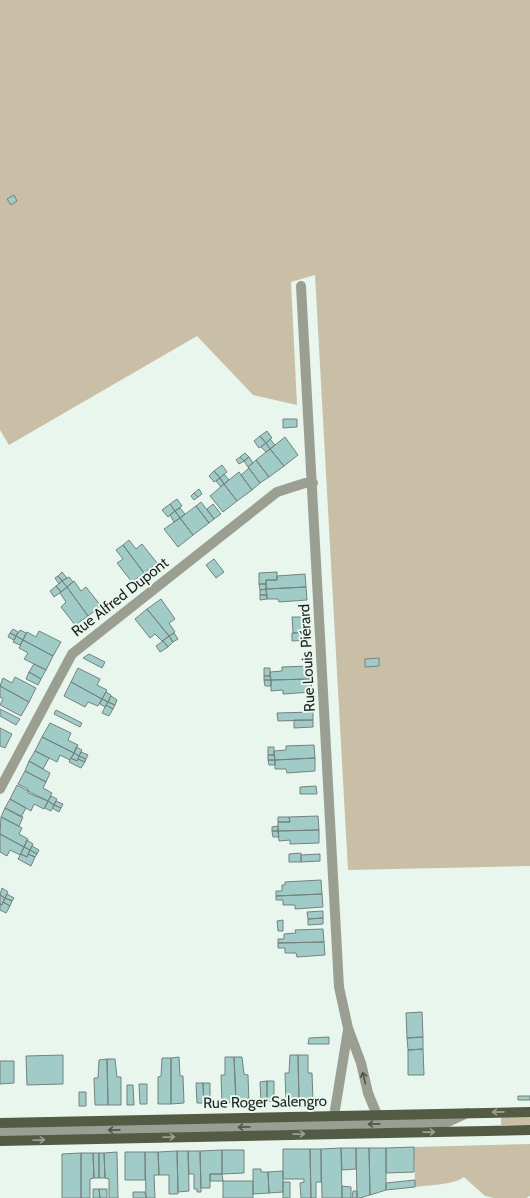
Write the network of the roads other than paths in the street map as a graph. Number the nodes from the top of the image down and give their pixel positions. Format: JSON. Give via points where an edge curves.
{"nodes":[{"id":1,"x":301,"y":286,"type":"dead end"},
{"id":2,"x":313,"y":483,"type":"junction"},
{"id":3,"x":0,"y":789,"type":"edge"},
{"id":4,"x":348,"y":1028,"type":"junction"},
{"id":5,"x":530,"y":1112,"type":"edge"},
{"id":6,"x":467,"y":1113,"type":"junction"},
{"id":7,"x":377,"y":1115,"type":"junction"},
{"id":8,"x":334,"y":1116,"type":"junction"},
{"id":9,"x":0,"y":1123,"type":"edge"},
{"id":10,"x":530,"y":1130,"type":"edge"},
{"id":11,"x":0,"y":1132,"type":"edge"},
{"id":12,"x":0,"y":1141,"type":"edge"}],
"edges":[{"from":1,"to":2,"type":"street","name":"Rue Louis Piérard"},
{"from":2,"to":3,"type":"street","name":"Rue Alfred Dupont","via":[[277,492],[72,654]]},
{"from":2,"to":4,"type":"street","name":"Rue Louis Piérard","via":[[340,988]]},
{"from":7,"to":4,"type":"street","name":"Rue Louis Piérard","one_way":true},
{"from":4,"to":8,"type":"street","name":"Rue Louis Piérard"},
{"from":5,"to":6,"type":"main road","name":"Rue Roger Salengro","one_way":true},
{"from":6,"to":7,"type":"main road","name":"Rue Roger Salengro"},
{"from":6,"to":11,"type":"street","one_way":true,"via":[[448,1122]]},
{"from":7,"to":8,"type":"main road","name":"Rue Roger Salengro"},
{"from":8,"to":9,"type":"main road","name":"Rue Roger Salengro"},
{"from":12,"to":10,"type":"main road","one_way":true}]}
